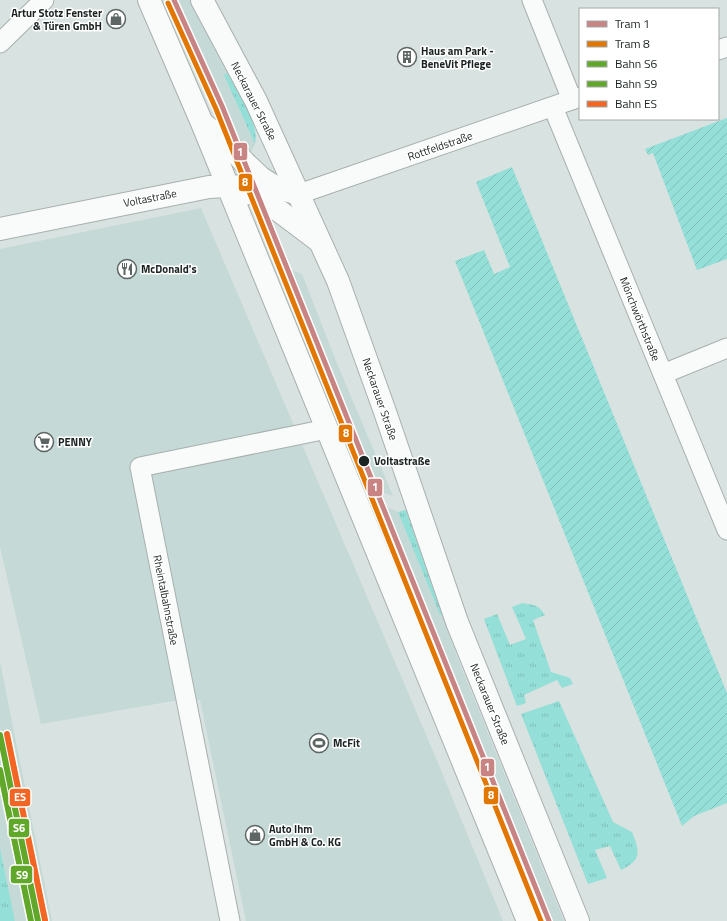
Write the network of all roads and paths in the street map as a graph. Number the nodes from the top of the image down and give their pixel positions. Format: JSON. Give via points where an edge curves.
{"nodes":[{"id":1,"x":44,"y":0,"type":"edge"},
{"id":2,"x":149,"y":0,"type":"edge"},
{"id":3,"x":202,"y":0,"type":"edge"},
{"id":4,"x":532,"y":0,"type":"edge"},
{"id":5,"x":0,"y":42,"type":"edge"},
{"id":6,"x":576,"y":99,"type":"edge"},
{"id":7,"x":553,"y":107,"type":"junction"},
{"id":8,"x":202,"y":123,"type":"junction"},
{"id":9,"x":272,"y":136,"type":"junction"},
{"id":10,"x":252,"y":169,"type":"junction"},
{"id":11,"x":227,"y":186,"type":"junction"},
{"id":12,"x":299,"y":194,"type":"junction"},
{"id":13,"x":262,"y":197,"type":"junction"},
{"id":14,"x":0,"y":229,"type":"edge"},
{"id":15,"x":321,"y":243,"type":"junction"},
{"id":16,"x":727,"y":348,"type":"edge"},
{"id":17,"x":663,"y":374,"type":"junction"},
{"id":18,"x":327,"y":429,"type":"junction"},
{"id":19,"x":727,"y":530,"type":"edge"},
{"id":20,"x":230,"y":921,"type":"edge"},
{"id":21,"x":528,"y":921,"type":"edge"},
{"id":22,"x":578,"y":921,"type":"edge"}],
"edges":[{"from":1,"to":5,"type":"street"},
{"from":2,"to":8,"type":"main road"},
{"from":3,"to":9,"type":"main road","name":"Neckarauer Straße"},
{"from":4,"to":6,"type":"street"},
{"from":6,"to":7,"type":"street","name":"Rottfeldstraße"},
{"from":7,"to":12,"type":"street","name":"Rottfeldstraße"},
{"from":7,"to":17,"type":"street","name":"Mönchwörthstraße"},
{"from":8,"to":10,"type":"main road","via":[[225,141]]},
{"from":8,"to":11,"type":"main road"},
{"from":9,"to":10,"type":"main road"},
{"from":9,"to":12,"type":"main road","name":"Neckarauer Straße"},
{"from":10,"to":11,"type":"main road"},
{"from":10,"to":12,"type":"main road","via":[[277,188]]},
{"from":11,"to":13,"type":"main road","name":"Voltastraße","via":[[244,187]]},
{"from":11,"to":14,"type":"main road","name":"Voltastraße","via":[[202,188]]},
{"from":11,"to":18,"type":"main road"},
{"from":12,"to":13,"type":"main road"},
{"from":12,"to":15,"type":"main road","name":"Neckarauer Straße"},
{"from":13,"to":15,"type":"main road","name":"Voltastraße"},
{"from":15,"to":22,"type":"main road","name":"Neckarauer Straße","via":[[360,342],[456,622]]},
{"from":16,"to":17,"type":"street"},
{"from":17,"to":19,"type":"street","name":"Mönchwörthstraße"},
{"from":18,"to":20,"type":"street","name":"Rheintalbahnstraße","via":[[140,467]]},
{"from":18,"to":21,"type":"main road"}]}
